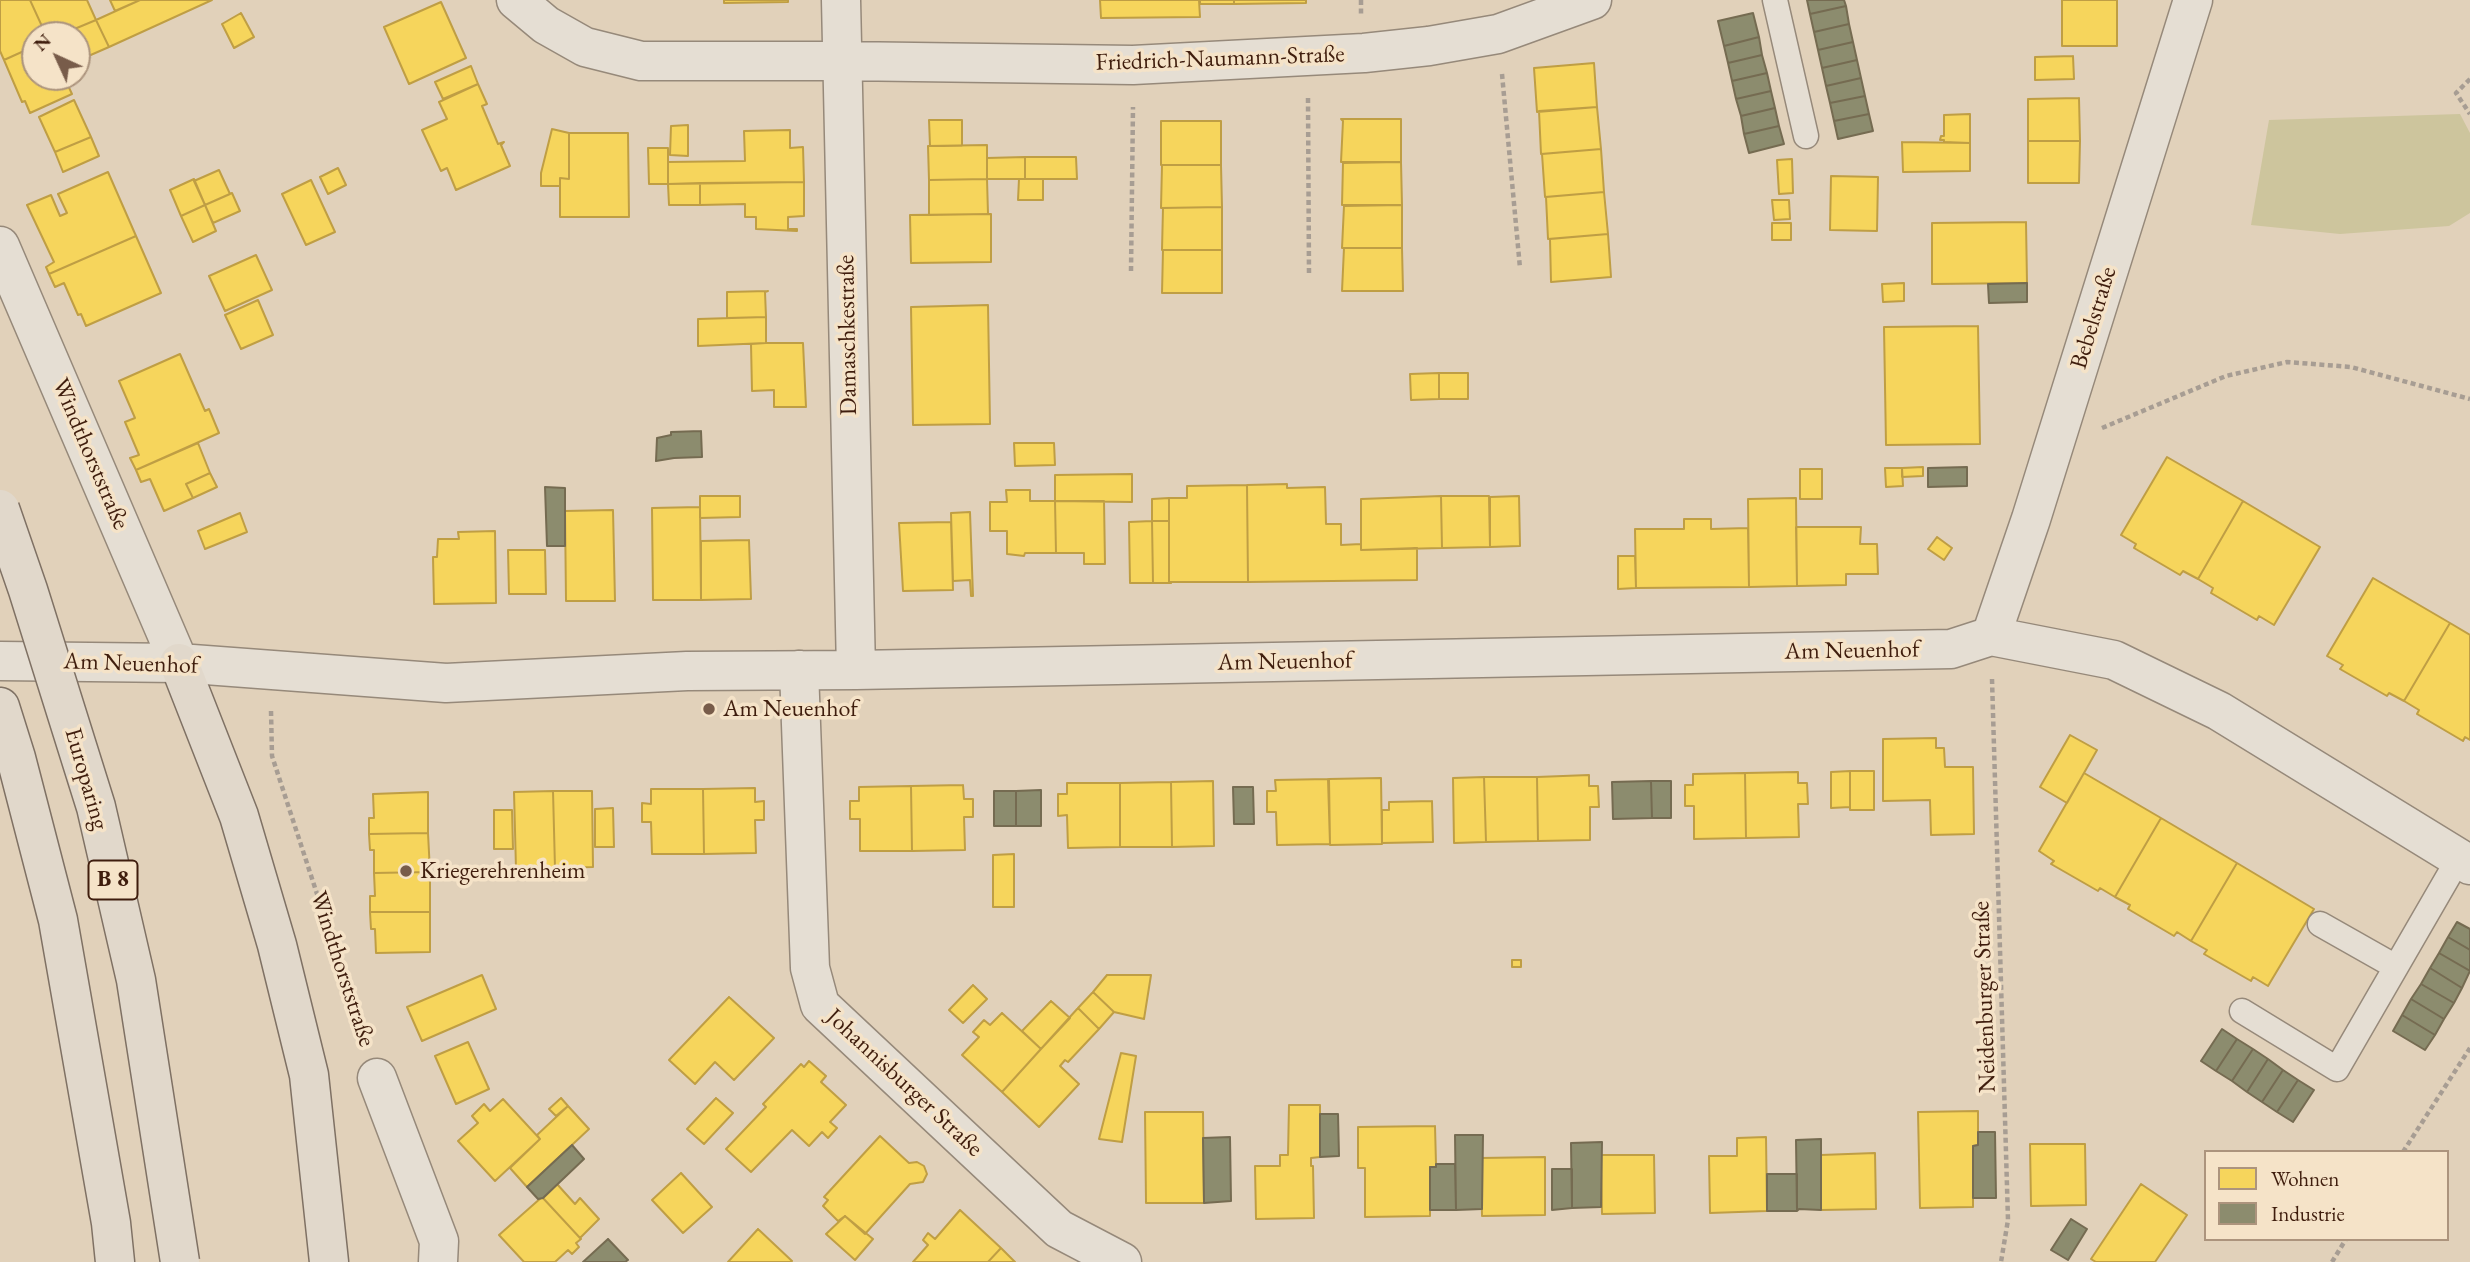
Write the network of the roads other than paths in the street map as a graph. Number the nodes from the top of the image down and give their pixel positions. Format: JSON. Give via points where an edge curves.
{"nodes":[{"id":1,"x":516,"y":0,"type":"edge"},
{"id":2,"x":841,"y":0,"type":"edge"},
{"id":3,"x":1591,"y":0,"type":"edge"},
{"id":4,"x":1775,"y":0,"type":"edge"},
{"id":5,"x":2193,"y":0,"type":"edge"},
{"id":6,"x":842,"y":61,"type":"junction"},
{"id":7,"x":1806,"y":136,"type":"dead end"},
{"id":8,"x":0,"y":246,"type":"edge"},
{"id":9,"x":0,"y":509,"type":"edge"},
{"id":10,"x":1991,"y":636,"type":"junction"},
{"id":11,"x":0,"y":661,"type":"edge"},
{"id":12,"x":179,"y":663,"type":"junction"},
{"id":13,"x":799,"y":670,"type":"junction"},
{"id":14,"x":856,"y":670,"type":"junction"},
{"id":15,"x":0,"y":707,"type":"edge"},
{"id":16,"x":2464,"y":862,"type":"edge"},
{"id":17,"x":2320,"y":924,"type":"dead end"},
{"id":18,"x":2396,"y":967,"type":"junction"},
{"id":19,"x":2242,"y":1011,"type":"dead end"},
{"id":20,"x":377,"y":1078,"type":"road end"},
{"id":21,"x":116,"y":1262,"type":"edge"},
{"id":22,"x":180,"y":1262,"type":"edge"},
{"id":23,"x":329,"y":1262,"type":"edge"},
{"id":24,"x":438,"y":1262,"type":"edge"},
{"id":25,"x":1122,"y":1262,"type":"edge"}],
"edges":[{"from":1,"to":6,"type":"street","name":"Friedrich-Naumann-Straße","via":[[585,47],[641,61]]},
{"from":2,"to":6,"type":"street","name":"Damaschkestraße"},
{"from":3,"to":6,"type":"street","name":"Friedrich-Naumann-Straße","via":[[1498,34],[1403,49],[1133,65]]},
{"from":4,"to":7,"type":"lane"},
{"from":5,"to":10,"type":"street","name":"Bebelstraße"},
{"from":6,"to":14,"type":"street","name":"Damaschkestraße"},
{"from":8,"to":12,"type":"street","name":"Windthorststraße"},
{"from":9,"to":22,"type":"highway","name":"Europaring","number":"B 8","bridge":true,"via":[[96,807],[136,980]]},
{"from":10,"to":14,"type":"street","name":"Am Neuenhof","via":[[1951,649]]},
{"from":10,"to":16,"type":"street","name":"Am Neuenhof","via":[[2114,660],[2219,711]]},
{"from":11,"to":12,"type":"street","name":"Am Neuenhof"},
{"from":12,"to":13,"type":"street","name":"Am Neuenhof","via":[[446,683]]},
{"from":12,"to":23,"type":"highway","via":[[239,816],[277,944],[309,1075]]},
{"from":13,"to":14,"type":"street","name":"Am Neuenhof"},
{"from":13,"to":25,"type":"street","name":"Johannisburger Straße","via":[[810,968],[820,1005],[1059,1229]]},
{"from":15,"to":21,"type":"highway","number":"B 8","via":[[58,920]]},
{"from":16,"to":18,"type":"lane"},
{"from":17,"to":18,"type":"lane"},
{"from":18,"to":19,"type":"lane","via":[[2337,1069]]},
{"from":20,"to":24,"type":"street","name":"Windthorststraße","via":[[439,1241]]}]}
